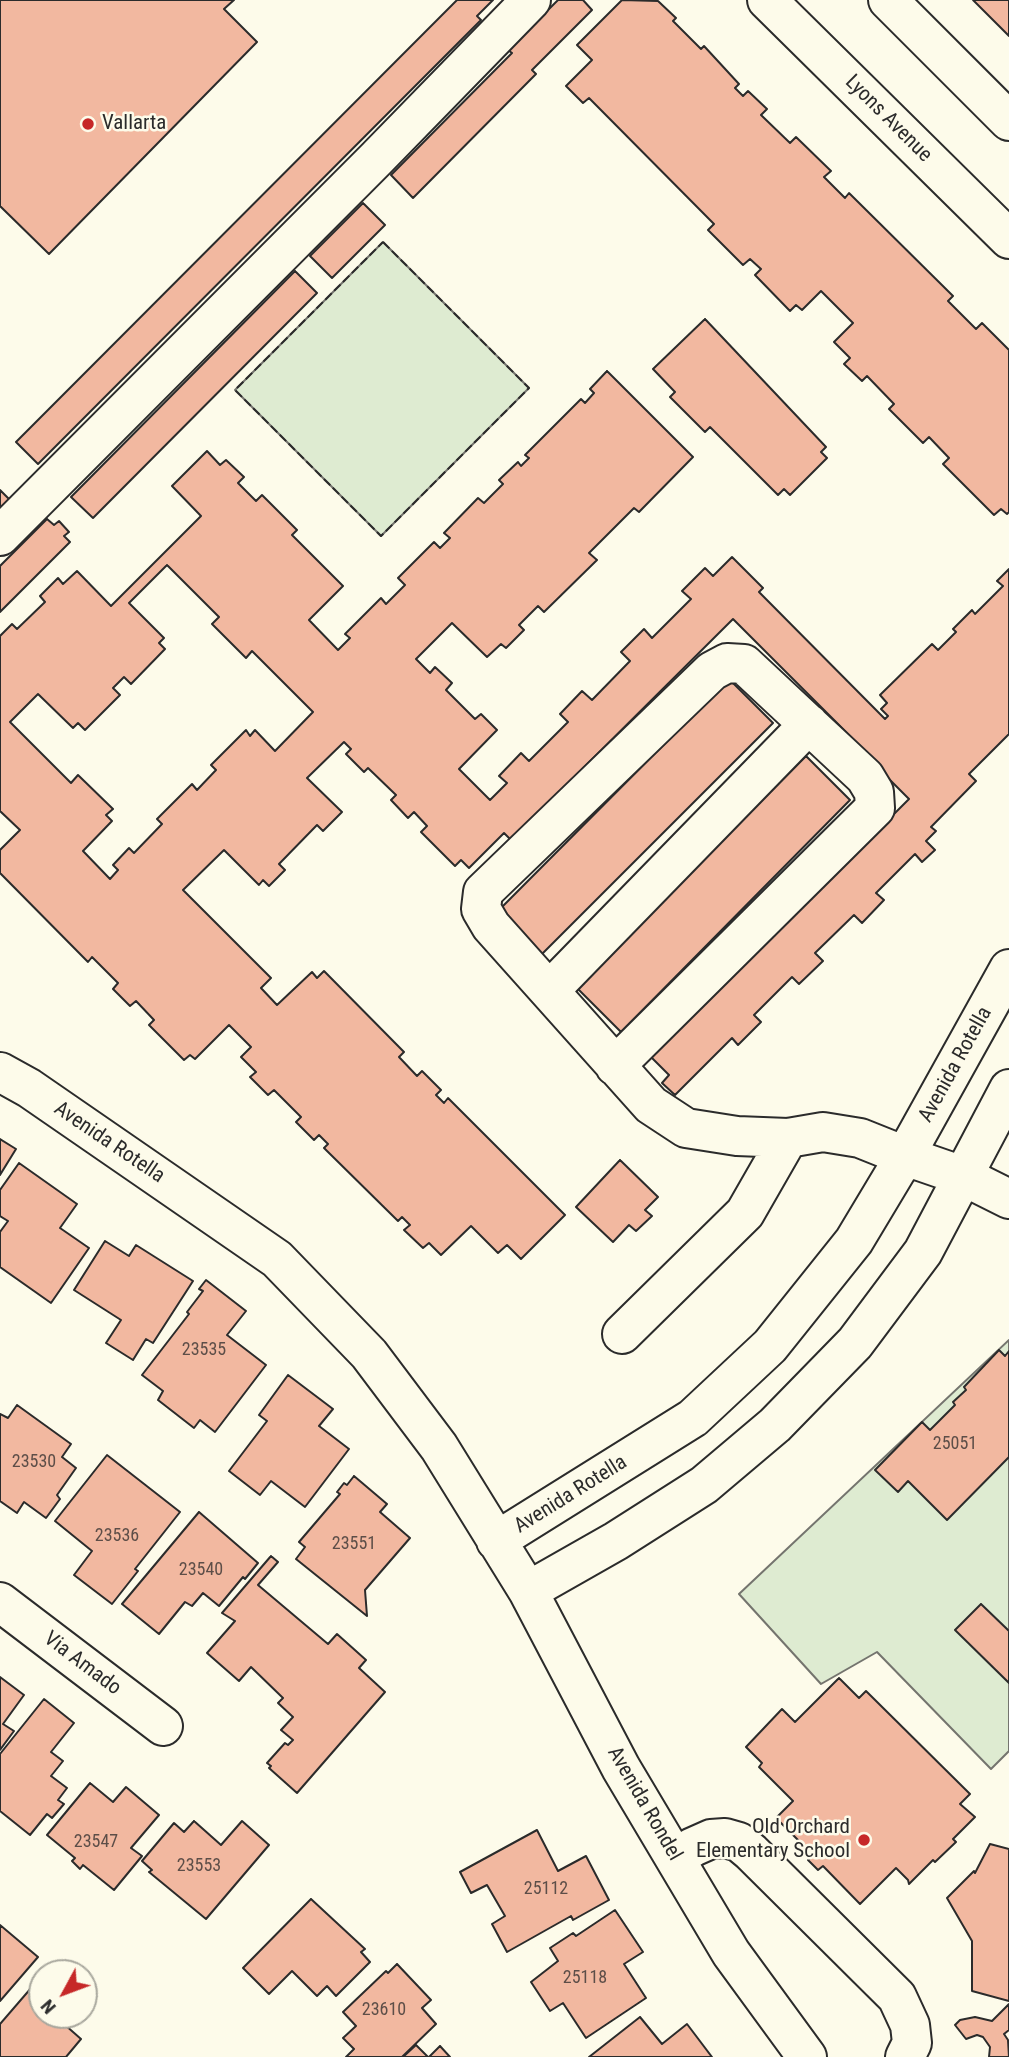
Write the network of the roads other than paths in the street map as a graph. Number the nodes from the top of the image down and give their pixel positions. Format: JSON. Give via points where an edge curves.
{"nodes":[{"id":1,"x":531,"y":0,"type":"edge"},
{"id":2,"x":767,"y":0,"type":"edge"},
{"id":3,"x":888,"y":0,"type":"edge"},
{"id":4,"x":1009,"y":121,"type":"edge"},
{"id":5,"x":1009,"y":239,"type":"edge"},
{"id":6,"x":0,"y":536,"type":"edge"},
{"id":7,"x":809,"y":724,"type":"junction"},
{"id":8,"x":1009,"y":969,"type":"edge"},
{"id":9,"x":549,"y":991,"type":"junction"},
{"id":10,"x":615,"y":1066,"type":"junction"},
{"id":11,"x":0,"y":1072,"type":"edge"},
{"id":12,"x":1009,"y":1089,"type":"edge"},
{"id":13,"x":788,"y":1138,"type":"junction"},
{"id":14,"x":905,"y":1156,"type":"junction"},
{"id":15,"x":963,"y":1176,"type":"junction"},
{"id":16,"x":1009,"y":1199,"type":"edge"},
{"id":17,"x":622,"y":1334,"type":"dead end"},
{"id":18,"x":496,"y":1541,"type":"junction"},
{"id":19,"x":528,"y":1591,"type":"junction"},
{"id":20,"x":0,"y":1602,"type":"edge"},
{"id":21,"x":163,"y":1726,"type":"dead end"},
{"id":22,"x":675,"y":1858,"type":"junction"},
{"id":23,"x":807,"y":2057,"type":"edge"},
{"id":24,"x":905,"y":2057,"type":"edge"}],
"edges":[{"from":1,"to":6,"type":"street"},
{"from":2,"to":5,"type":"street","name":"Lyons Avenue"},
{"from":3,"to":4,"type":"street"},
{"from":7,"to":9,"type":"street"},
{"from":7,"to":9,"type":"street","via":[[744,664],[727,663],[712,671],[483,892],[481,908],[491,926]]},
{"from":7,"to":10,"type":"street","via":[[865,777],[874,792],[875,807]]},
{"from":8,"to":14,"type":"street","name":"Avenida Rotella"},
{"from":9,"to":10,"type":"street"},
{"from":10,"to":13,"type":"street","via":[[651,1105],[686,1128]]},
{"from":11,"to":18,"type":"street","name":"Avenida Rotella","via":[[277,1259],[369,1354],[439,1447]]},
{"from":12,"to":15,"type":"street"},
{"from":13,"to":14,"type":"street","via":[[823,1132],[860,1138]]},
{"from":13,"to":17,"type":"street","via":[[745,1213]]},
{"from":14,"to":15,"type":"street"},
{"from":14,"to":18,"type":"street","name":"Avenida Rotella","via":[[854,1241],[771,1346],[693,1418]]},
{"from":15,"to":16,"type":"street"},
{"from":15,"to":19,"type":"street","via":[[923,1252],[855,1343],[775,1425],[704,1485]]},
{"from":18,"to":19,"type":"street","name":"Avenida Rondel"},
{"from":19,"to":22,"type":"street","name":"Avenida Rondel","via":[[621,1768]]},
{"from":20,"to":21,"type":"street","name":"Via Amado"},
{"from":22,"to":23,"type":"street","name":"Avenida Rondel","via":[[731,1952]]},
{"from":22,"to":24,"type":"street","via":[[711,1839],[739,1842],[751,1852],[897,1997],[910,2025],[912,2043]]}]}
